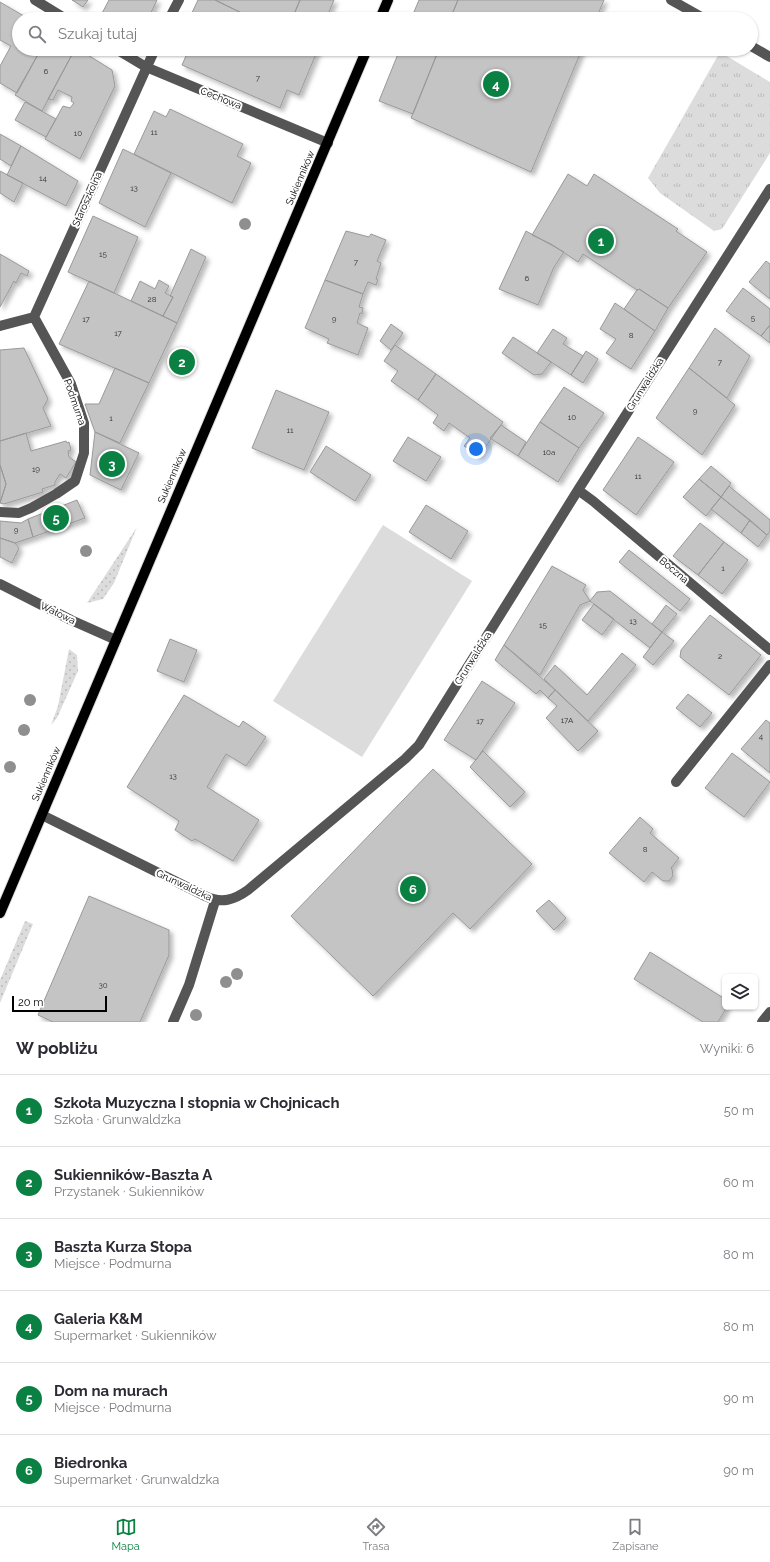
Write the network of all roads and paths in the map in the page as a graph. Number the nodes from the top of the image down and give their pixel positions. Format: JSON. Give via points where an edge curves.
{"nodes":[{"id":1,"x":35,"y":0,"type":"edge"},
{"id":2,"x":178,"y":0,"type":"edge"},
{"id":3,"x":388,"y":0,"type":"edge"},
{"id":4,"x":671,"y":0,"type":"edge"},
{"id":5,"x":55,"y":12,"type":"edge"},
{"id":6,"x":172,"y":12,"type":"edge"},
{"id":7,"x":383,"y":12,"type":"edge"},
{"id":8,"x":692,"y":12,"type":"edge"},
{"id":9,"x":758,"y":50,"type":"edge"},
{"id":10,"x":128,"y":56,"type":"edge"},
{"id":11,"x":152,"y":56,"type":"edge"},
{"id":12,"x":365,"y":56,"type":"edge"},
{"id":13,"x":770,"y":57,"type":"edge"},
{"id":14,"x":146,"y":67,"type":"junction"},
{"id":15,"x":328,"y":143,"type":"junction"},
{"id":16,"x":770,"y":189,"type":"edge"},
{"id":17,"x":34,"y":317,"type":"junction"},
{"id":18,"x":0,"y":326,"type":"edge"},
{"id":19,"x":578,"y":490,"type":"junction"},
{"id":20,"x":0,"y":512,"type":"edge"},
{"id":21,"x":0,"y":584,"type":"edge"},
{"id":22,"x":116,"y":640,"type":"junction"},
{"id":23,"x":770,"y":650,"type":"edge"},
{"id":24,"x":770,"y":665,"type":"edge"},
{"id":25,"x":676,"y":782,"type":"dead end"},
{"id":26,"x":42,"y":816,"type":"junction"},
{"id":27,"x":214,"y":901,"type":"junction"},
{"id":28,"x":0,"y":912,"type":"edge"},
{"id":29,"x":770,"y":1012,"type":"edge"},
{"id":30,"x":174,"y":1022,"type":"edge"},
{"id":31,"x":762,"y":1022,"type":"edge"}],
"edges":[{"from":1,"to":5,"type":"street"},
{"from":2,"to":6,"type":"street"},
{"from":3,"to":7,"type":"main road"},
{"from":4,"to":8,"type":"street"},
{"from":9,"to":13,"type":"street"},
{"from":10,"to":14,"type":"street","name":"Cechowa"},
{"from":11,"to":14,"type":"street","name":"Staroszkolna"},
{"from":12,"to":15,"type":"main road","name":"Sukienników"},
{"from":14,"to":15,"type":"street","name":"Cechowa"},
{"from":14,"to":17,"type":"street","name":"Staroszkolna"},
{"from":15,"to":22,"type":"main road","name":"Sukienników"},
{"from":16,"to":19,"type":"street","name":"Grunwaldzka"},
{"from":17,"to":18,"type":"street"},
{"from":17,"to":20,"type":"street","name":"Podmurna","via":[[70,384],[84,423],[84,453],[75,481],[19,513]]},
{"from":19,"to":23,"type":"street","name":"Boczna"},
{"from":19,"to":27,"type":"street","name":"Grunwaldzka","via":[[419,745],[248,890],[238,897]]},
{"from":21,"to":22,"type":"street","name":"Wałowa"},
{"from":22,"to":26,"type":"main road","name":"Sukienników"},
{"from":24,"to":25,"type":"street"},
{"from":26,"to":27,"type":"street","name":"Grunwaldzka"},
{"from":26,"to":28,"type":"main road","name":"Sukienników"},
{"from":27,"to":30,"type":"street","via":[[189,985]]},
{"from":29,"to":31,"type":"street"}]}
